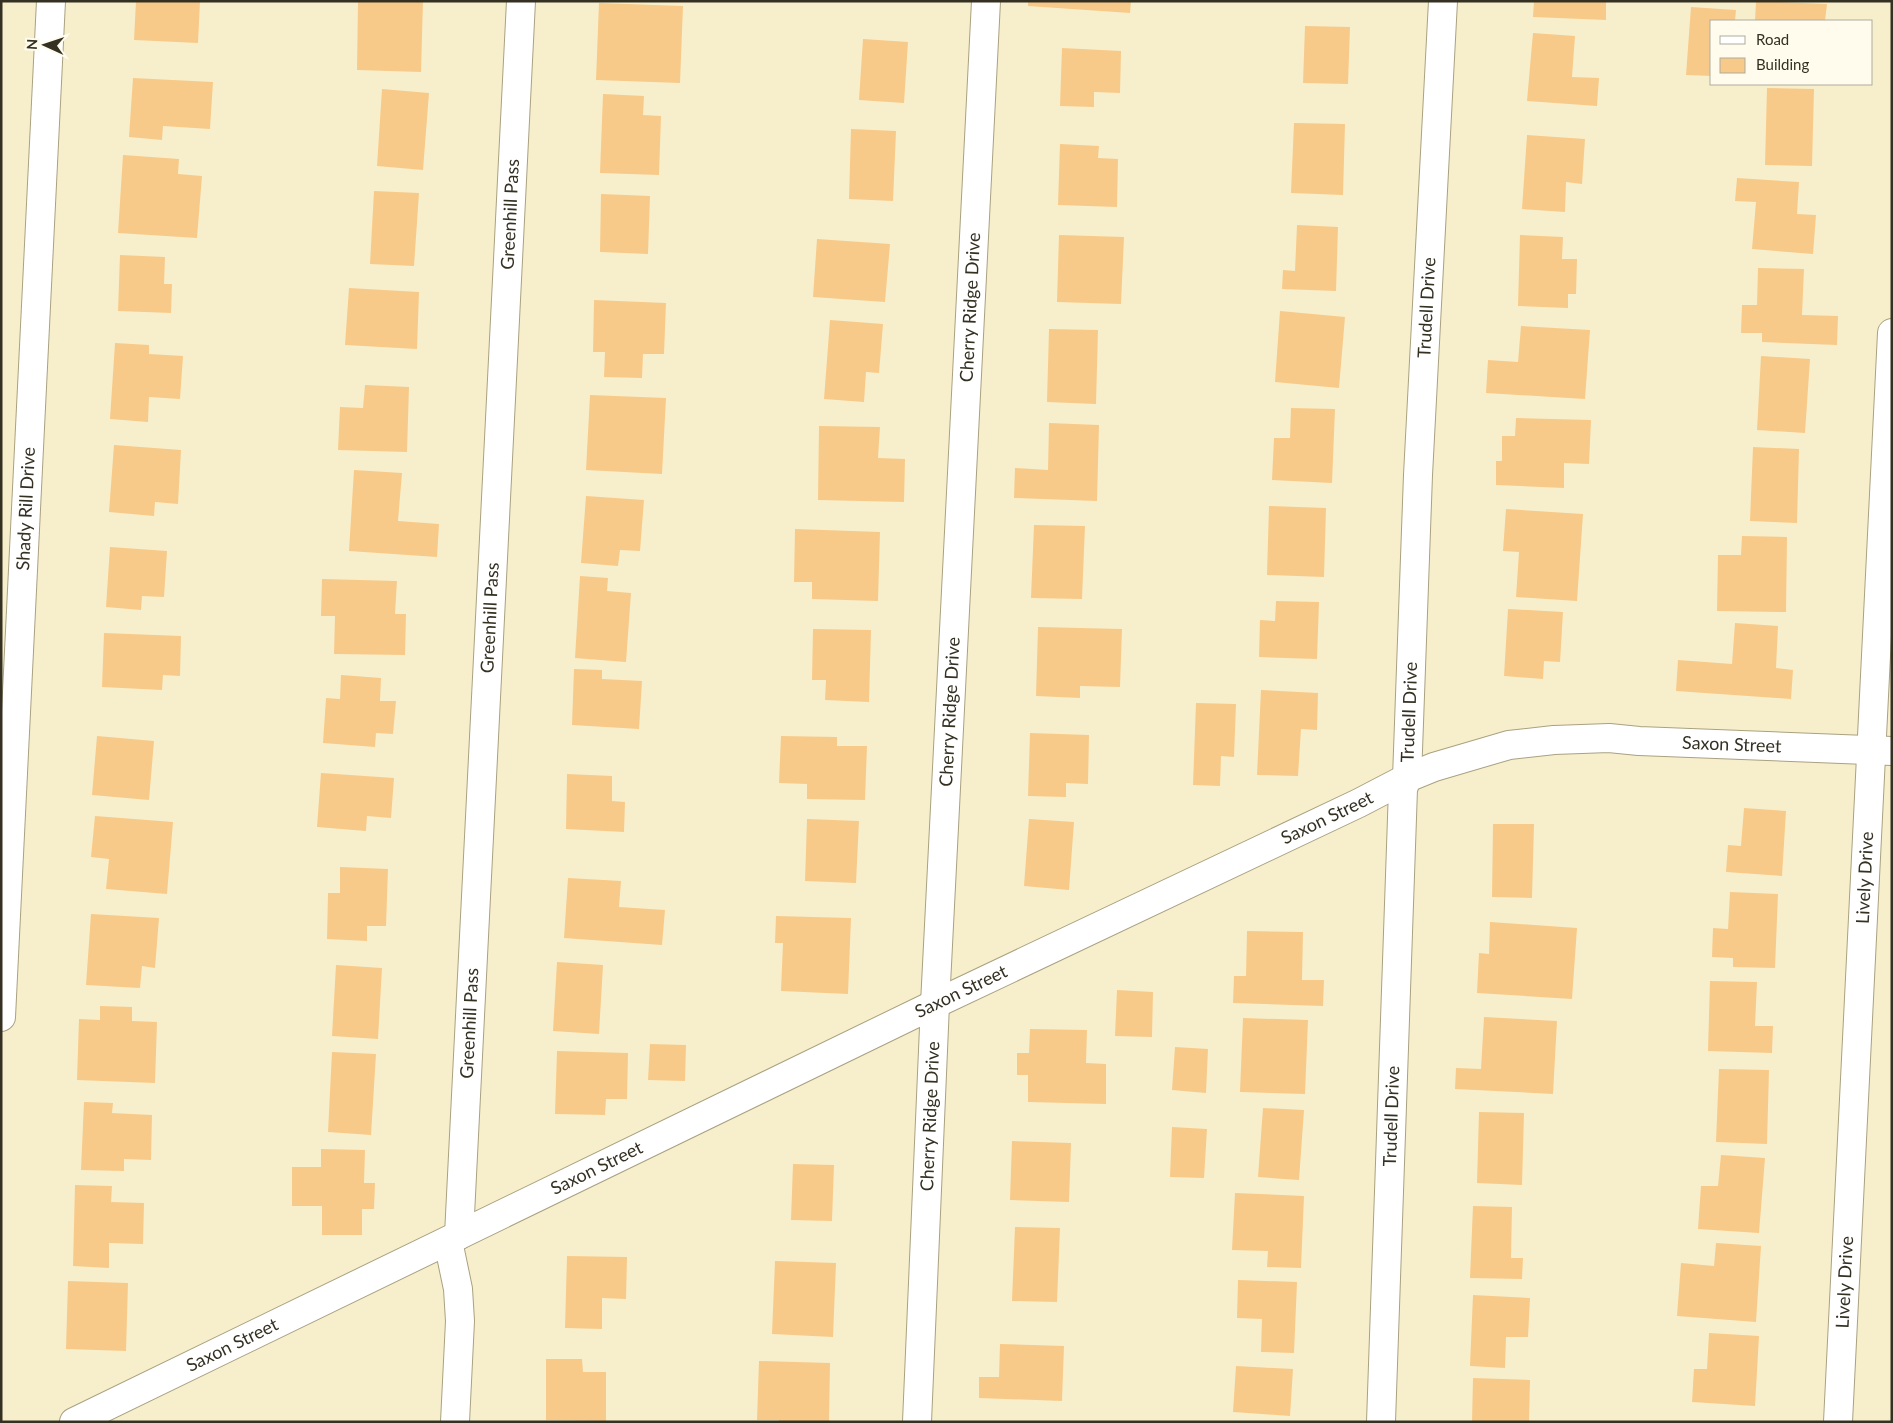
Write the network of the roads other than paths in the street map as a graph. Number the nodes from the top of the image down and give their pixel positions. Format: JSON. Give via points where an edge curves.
{"nodes":[{"id":1,"x":51,"y":1,"type":"edge"},
{"id":2,"x":521,"y":1,"type":"edge"},
{"id":3,"x":986,"y":1,"type":"edge"},
{"id":4,"x":1443,"y":1,"type":"edge"},
{"id":5,"x":1892,"y":333,"type":"edge"},
{"id":6,"x":1881,"y":751,"type":"edge"},
{"id":7,"x":1407,"y":778,"type":"junction"},
{"id":8,"x":935,"y":1004,"type":"junction"},
{"id":9,"x":1,"y":1017,"type":"edge"},
{"id":10,"x":453,"y":1238,"type":"junction"},
{"id":11,"x":74,"y":1422,"type":"edge"},
{"id":12,"x":455,"y":1422,"type":"edge"},
{"id":13,"x":917,"y":1422,"type":"edge"},
{"id":14,"x":1381,"y":1422,"type":"edge"},
{"id":15,"x":1838,"y":1422,"type":"edge"}],
"edges":[{"from":1,"to":9,"type":"street","name":"Shady Rill Drive"},
{"from":2,"to":10,"type":"street","name":"Greenhill Pass"},
{"from":3,"to":8,"type":"street","name":"Cherry Ridge Drive"},
{"from":4,"to":7,"type":"street","name":"Trudell Drive","via":[[1418,475]]},
{"from":5,"to":6,"type":"street","name":"Lively Drive"},
{"from":6,"to":7,"type":"street","name":"Saxon Street","via":[[1609,738],[1554,740],[1509,745]]},
{"from":6,"to":15,"type":"street","name":"Lively Drive"},
{"from":7,"to":8,"type":"street","name":"Saxon Street"},
{"from":7,"to":14,"type":"street","name":"Trudell Drive","via":[[1403,789]]},
{"from":8,"to":10,"type":"street","name":"Saxon Street"},
{"from":8,"to":13,"type":"street","name":"Cherry Ridge Drive"},
{"from":10,"to":11,"type":"street","name":"Saxon Street"},
{"from":10,"to":12,"type":"street","name":"Greenhill Pass","via":[[460,1321]]}]}
